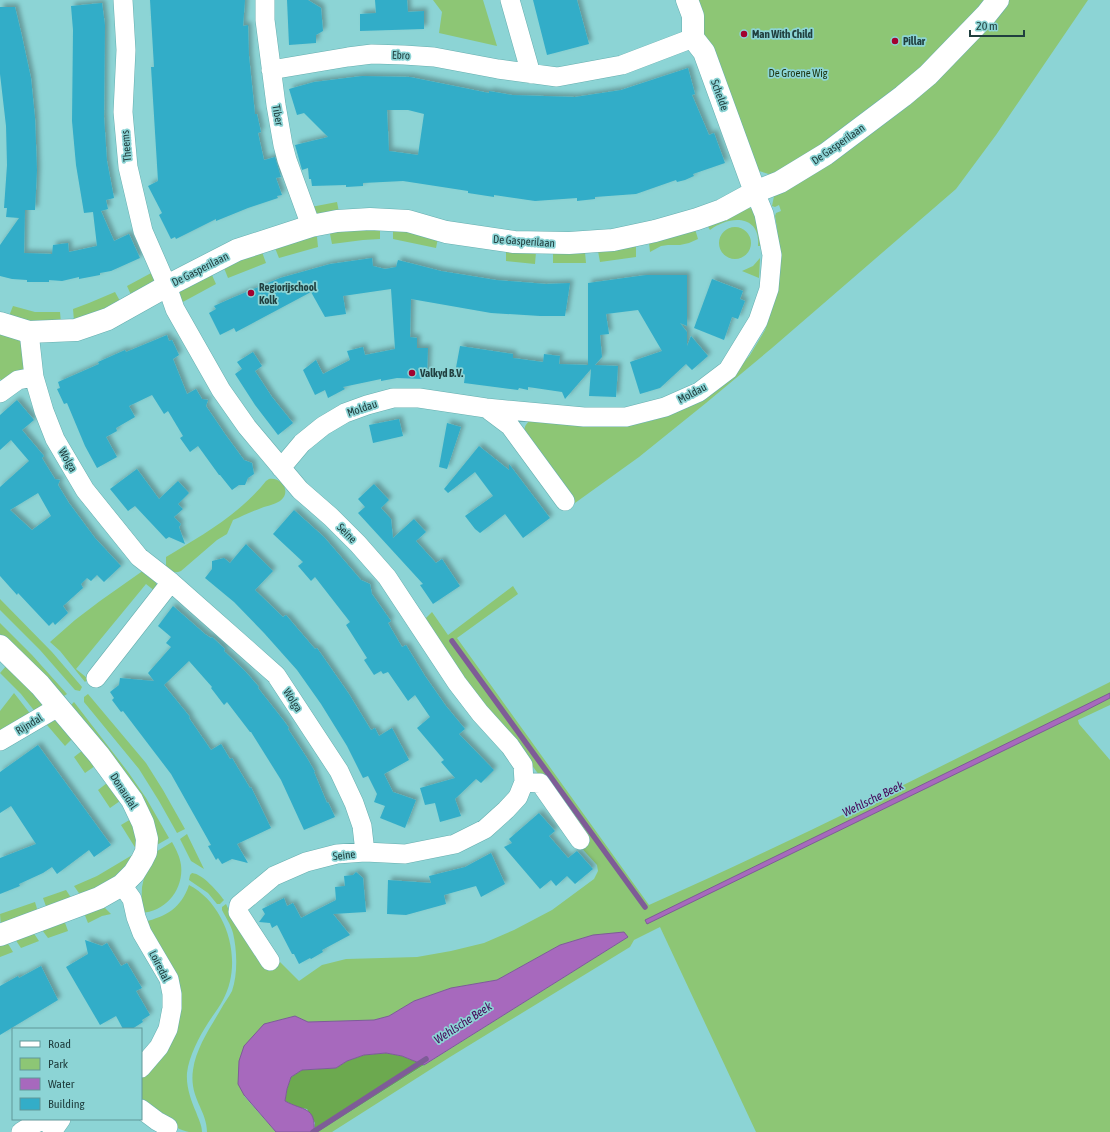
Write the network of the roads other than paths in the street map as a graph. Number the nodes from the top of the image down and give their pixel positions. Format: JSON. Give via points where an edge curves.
{"nodes":[{"id":1,"x":123,"y":0,"type":"edge"},
{"id":2,"x":265,"y":0,"type":"edge"},
{"id":3,"x":510,"y":0,"type":"edge"},
{"id":4,"x":687,"y":0,"type":"edge"},
{"id":5,"x":998,"y":0,"type":"edge"},
{"id":6,"x":693,"y":38,"type":"junction"},
{"id":7,"x":271,"y":70,"type":"junction"},
{"id":8,"x":531,"y":74,"type":"junction"},
{"id":9,"x":755,"y":192,"type":"junction"},
{"id":10,"x":311,"y":226,"type":"junction"},
{"id":11,"x":167,"y":286,"type":"junction"},
{"id":12,"x":0,"y":323,"type":"edge"},
{"id":13,"x":30,"y":332,"type":"junction"},
{"id":14,"x":34,"y":377,"type":"junction"},
{"id":15,"x":0,"y":393,"type":"edge"},
{"id":16,"x":486,"y":408,"type":"junction"},
{"id":17,"x":281,"y":468,"type":"junction"},
{"id":18,"x":564,"y":501,"type":"dead end"},
{"id":19,"x":171,"y":582,"type":"junction"},
{"id":20,"x":0,"y":646,"type":"edge"},
{"id":21,"x":96,"y":678,"type":"dead end"},
{"id":22,"x":58,"y":706,"type":"junction"},
{"id":23,"x":0,"y":741,"type":"edge"},
{"id":24,"x":524,"y":782,"type":"junction"},
{"id":25,"x":580,"y":840,"type":"dead end"},
{"id":26,"x":365,"y":852,"type":"junction"},
{"id":27,"x":122,"y":885,"type":"junction"},
{"id":28,"x":0,"y":935,"type":"edge"},
{"id":29,"x":270,"y":961,"type":"dead end"},
{"id":30,"x":142,"y":1067,"type":"edge"},
{"id":31,"x":142,"y":1110,"type":"edge"},
{"id":32,"x":43,"y":1120,"type":"edge"},
{"id":33,"x":60,"y":1120,"type":"edge"},
{"id":34,"x":168,"y":1127,"type":"dead end"},
{"id":35,"x":21,"y":1132,"type":"edge"},
{"id":36,"x":52,"y":1132,"type":"edge"}],
"edges":[{"from":1,"to":11,"type":"street","name":"Theems","via":[[126,50],[123,112],[128,167],[143,231]]},
{"from":2,"to":7,"type":"street","name":"Tiber","via":[[264,20]]},
{"from":3,"to":8,"type":"street"},
{"from":4,"to":6,"type":"street","via":[[693,16]]},
{"from":5,"to":9,"type":"street","name":"De Gasperilaan","via":[[928,75],[903,96],[826,154],[780,182]]},
{"from":6,"to":8,"type":"street","name":"Ebro","via":[[622,65],[557,77]]},
{"from":6,"to":9,"type":"street","name":"Schelde","via":[[704,52]]},
{"from":7,"to":8,"type":"street","name":"Ebro","via":[[372,54],[434,57]]},
{"from":7,"to":10,"type":"street","name":"Tiber","via":[[285,153]]},
{"from":9,"to":10,"type":"street","name":"De Gasperilaan","via":[[722,210],[655,231],[605,240],[569,243],[514,242],[446,232],[408,221],[370,219]]},
{"from":9,"to":16,"type":"street","name":"Moldau","via":[[764,214],[772,255],[769,289],[758,321],[728,370],[700,392],[665,407],[626,417],[584,417]]},
{"from":10,"to":11,"type":"street","name":"De Gasperilaan","via":[[237,250]]},
{"from":11,"to":13,"type":"street","name":"De Gasperilaan","via":[[102,322],[76,330]]},
{"from":11,"to":17,"type":"street","name":"Seine","via":[[175,310],[221,390]]},
{"from":12,"to":13,"type":"street","name":"De Gasperilaan"},
{"from":13,"to":14,"type":"street","name":"Wolga"},
{"from":14,"to":15,"type":"street","via":[[18,380]]},
{"from":14,"to":19,"type":"street","name":"Wolga","via":[[55,438],[85,490],[139,557]]},
{"from":16,"to":17,"type":"street","name":"Moldau","via":[[419,398],[393,398],[367,405],[345,413],[323,426],[302,444]]},
{"from":16,"to":18,"type":"street","name":"Moldau","via":[[510,426]]},
{"from":17,"to":24,"type":"street","name":"Seine","via":[[300,490],[358,544],[387,577],[457,683],[515,752],[523,765]]},
{"from":19,"to":21,"type":"street"},
{"from":19,"to":26,"type":"street","name":"Wolga","via":[[276,675],[339,771],[362,826]]},
{"from":20,"to":22,"type":"street","name":"Donaudal"},
{"from":22,"to":23,"type":"street","name":"Rijndal"},
{"from":22,"to":27,"type":"street","name":"Donaudal","via":[[132,800],[143,823],[146,852],[134,873]]},
{"from":24,"to":25,"type":"street","via":[[540,783]]},
{"from":24,"to":26,"type":"street","name":"Seine","via":[[518,796],[485,829],[455,844],[404,854]]},
{"from":26,"to":29,"type":"street","name":"Seine","via":[[337,854],[306,862],[274,876],[239,905],[238,912]]},
{"from":27,"to":28,"type":"street","name":"Donaudal","via":[[99,898]]},
{"from":27,"to":30,"type":"street","name":"Loiredal","via":[[132,899],[142,933],[169,979],[172,994],[168,1029],[159,1047]]},
{"from":31,"to":34,"type":"street"},
{"from":32,"to":35,"type":"street"},
{"from":33,"to":36,"type":"street"}]}
